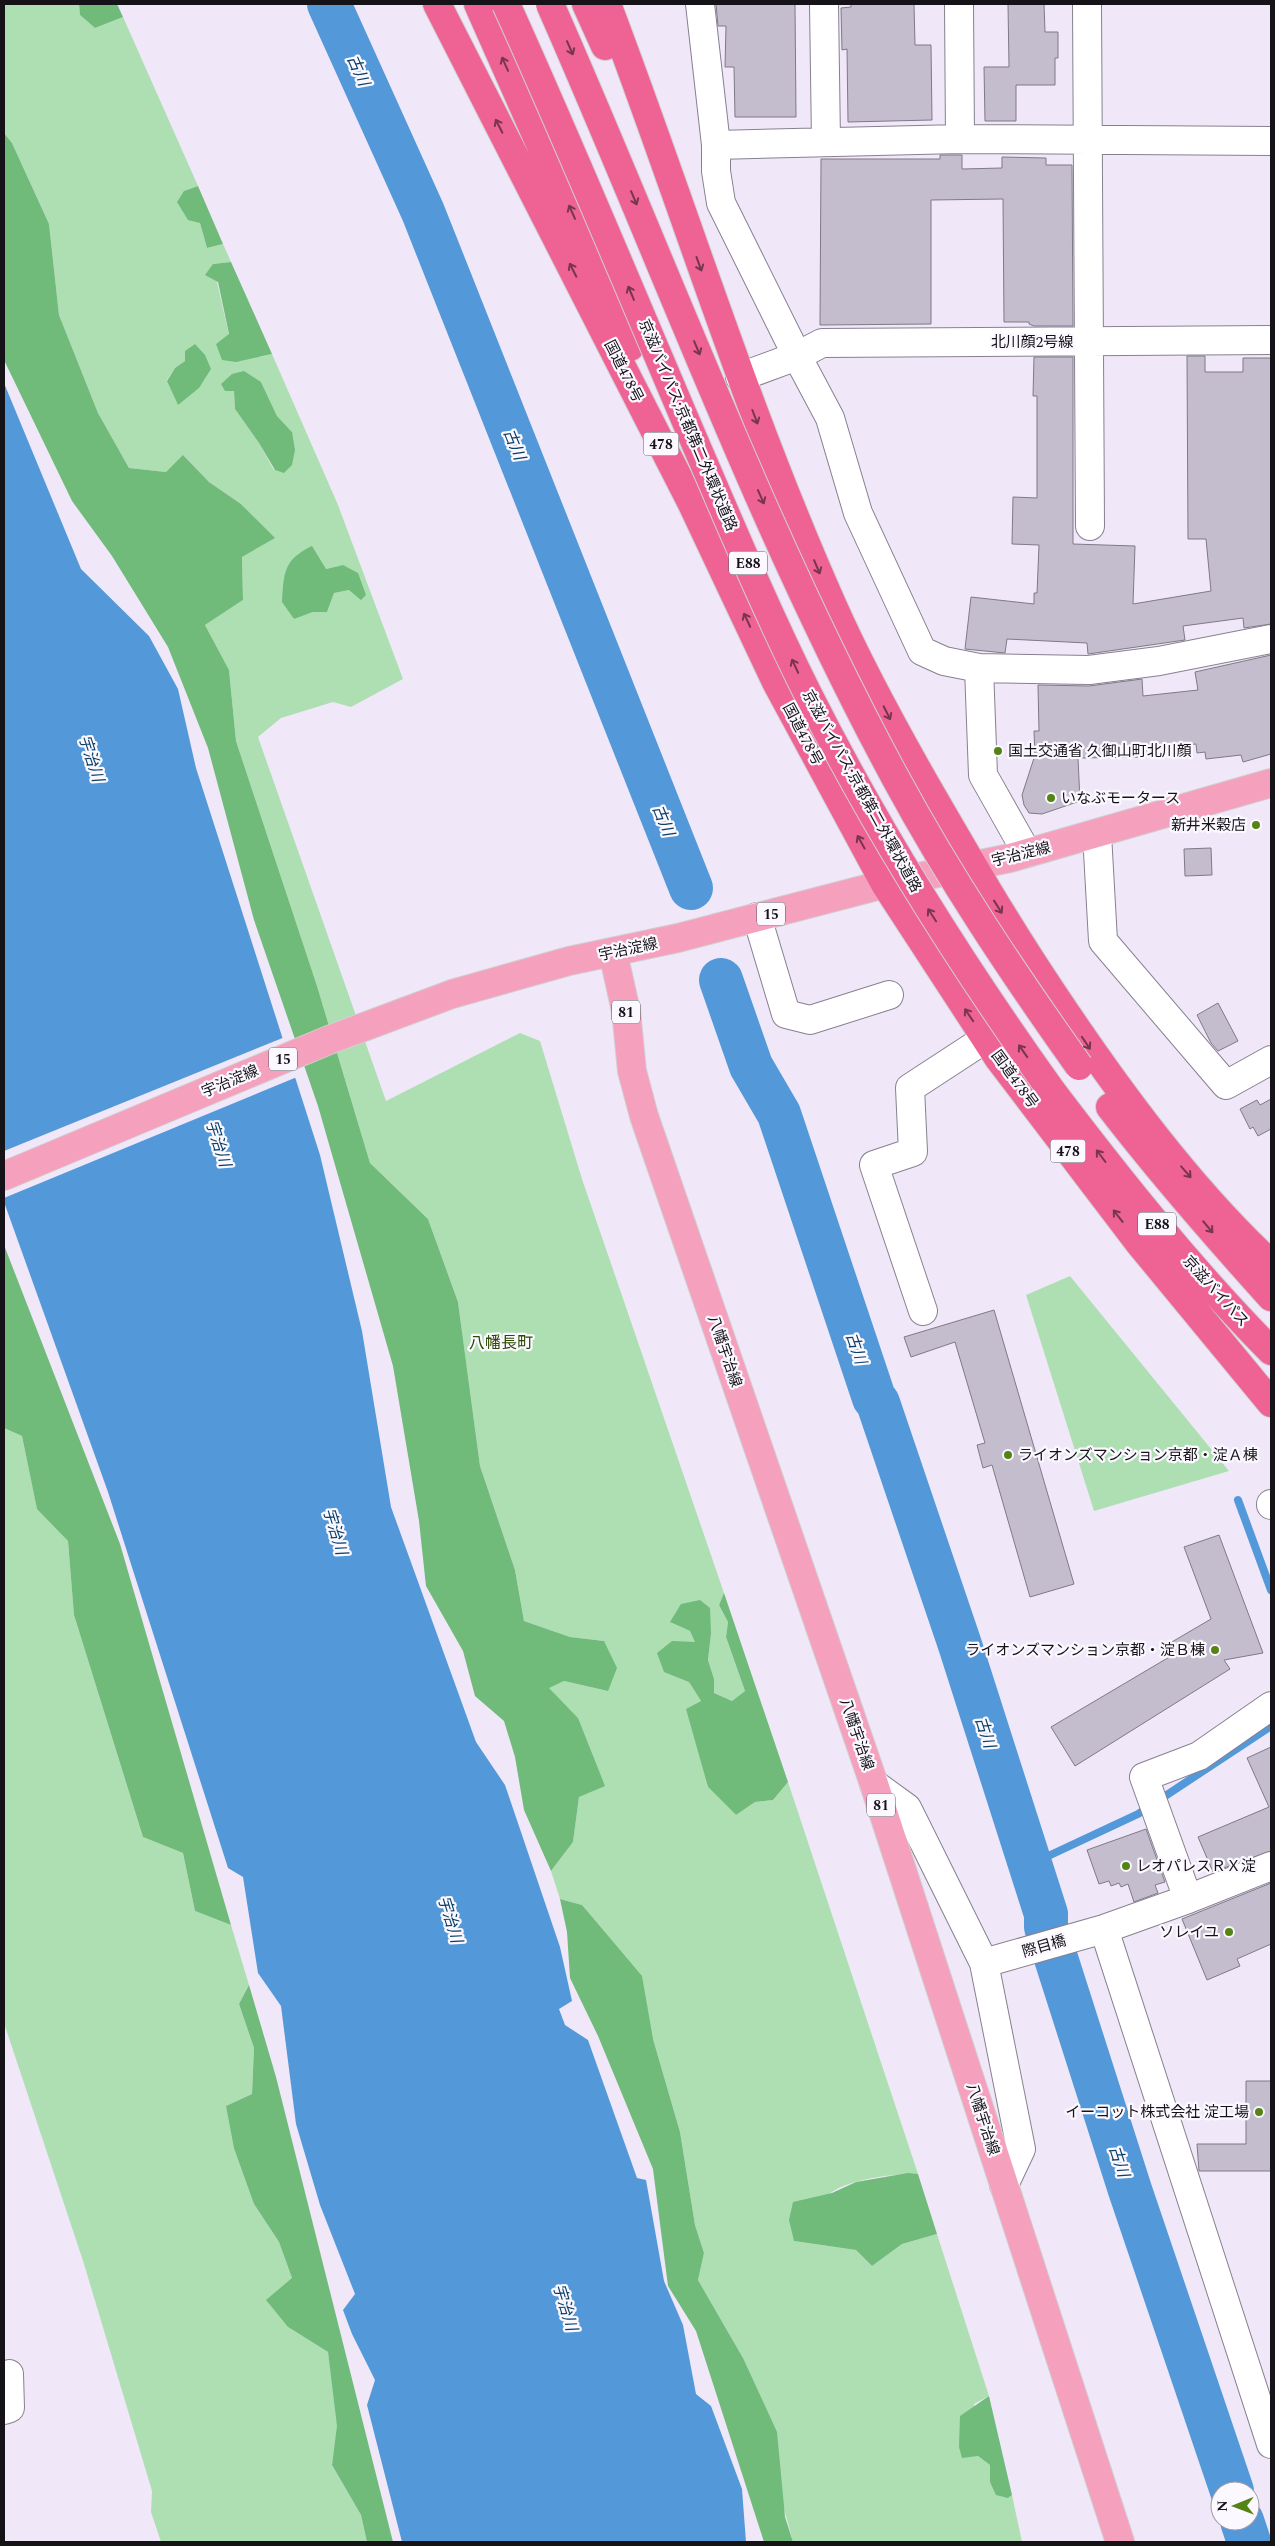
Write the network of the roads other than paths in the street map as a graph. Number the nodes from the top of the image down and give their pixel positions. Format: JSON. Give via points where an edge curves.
{"nodes":[{"id":1,"x":437,"y":4,"type":"edge"},
{"id":2,"x":478,"y":4,"type":"edge"},
{"id":3,"x":506,"y":4,"type":"edge"},
{"id":4,"x":550,"y":4,"type":"edge"},
{"id":5,"x":586,"y":4,"type":"edge"},
{"id":6,"x":607,"y":4,"type":"edge"},
{"id":7,"x":700,"y":4,"type":"edge"},
{"id":8,"x":824,"y":4,"type":"edge"},
{"id":9,"x":959,"y":4,"type":"edge"},
{"id":10,"x":1086,"y":4,"type":"edge"},
{"id":11,"x":960,"y":140,"type":"junction"},
{"id":12,"x":1271,"y":141,"type":"edge"},
{"id":13,"x":826,"y":142,"type":"junction"},
{"id":14,"x":1087,"y":142,"type":"junction"},
{"id":15,"x":716,"y":145,"type":"junction"},
{"id":16,"x":685,"y":226,"type":"junction"},
{"id":17,"x":1271,"y":340,"type":"edge"},
{"id":18,"x":1088,"y":342,"type":"junction"},
{"id":19,"x":797,"y":356,"type":"junction"},
{"id":20,"x":740,"y":377,"type":"junction"},
{"id":21,"x":692,"y":504,"type":"junction"},
{"id":22,"x":1090,"y":526,"type":"dead end"},
{"id":23,"x":1271,"y":639,"type":"edge"},
{"id":24,"x":979,"y":668,"type":"junction"},
{"id":25,"x":1271,"y":783,"type":"edge"},
{"id":26,"x":1097,"y":834,"type":"junction"},
{"id":27,"x":1027,"y":853,"type":"junction"},
{"id":28,"x":972,"y":866,"type":"junction"},
{"id":29,"x":885,"y":884,"type":"junction"},
{"id":30,"x":757,"y":917,"type":"junction"},
{"id":31,"x":613,"y":953,"type":"junction"},
{"id":32,"x":889,"y":995,"type":"dead end"},
{"id":33,"x":985,"y":1039,"type":"junction"},
{"id":34,"x":1271,"y":1060,"type":"edge"},
{"id":35,"x":1051,"y":1090,"type":"joint"},
{"id":36,"x":4,"y":1176,"type":"edge"},
{"id":37,"x":1140,"y":1243,"type":"junction"},
{"id":38,"x":1249,"y":1243,"type":"junction"},
{"id":39,"x":1271,"y":1264,"type":"edge"},
{"id":40,"x":1271,"y":1268,"type":"edge"},
{"id":41,"x":1271,"y":1297,"type":"edge"},
{"id":42,"x":923,"y":1311,"type":"dead end"},
{"id":43,"x":1271,"y":1351,"type":"edge"},
{"id":44,"x":1271,"y":1384,"type":"edge"},
{"id":45,"x":1271,"y":1402,"type":"edge"},
{"id":46,"x":1271,"y":1706,"type":"edge"},
{"id":47,"x":874,"y":1784,"type":"junction"},
{"id":48,"x":1271,"y":1866,"type":"edge"},
{"id":49,"x":1188,"y":1899,"type":"junction"},
{"id":50,"x":1104,"y":1928,"type":"junction"},
{"id":51,"x":984,"y":1963,"type":"junction"},
{"id":52,"x":1004,"y":2185,"type":"junction"},
{"id":53,"x":9,"y":2374,"type":"dead end"},
{"id":54,"x":4,"y":2410,"type":"edge"},
{"id":55,"x":1267,"y":2424,"type":"edge"},
{"id":56,"x":1271,"y":2444,"type":"edge"},
{"id":57,"x":1120,"y":2542,"type":"edge"}],
"edges":[{"from":21,"to":1,"type":"highway","name":"国道478号","number":"478","one_way":true},
{"from":21,"to":2,"type":"highway","one_way":true,"via":[[620,321]]},
{"from":35,"to":3,"type":"highway","name":"京滋バイパス;京都第二外環状道路","number":"E88","one_way":true,"bridge":true,"via":[[927,907],[808,693],[754,579]]},
{"from":4,"to":41,"type":"highway","number":"E88","one_way":true,"bridge":true,"via":[[738,445],[840,670],[896,780],[1019,982],[1079,1066],[1144,1151]]},
{"from":5,"to":16,"type":"highway"},
{"from":6,"to":16,"type":"highway"},
{"from":7,"to":15,"type":"street"},
{"from":8,"to":13,"type":"street"},
{"from":9,"to":11,"type":"street"},
{"from":10,"to":14,"type":"street"},
{"from":11,"to":13,"type":"street"},
{"from":11,"to":14,"type":"street"},
{"from":12,"to":14,"type":"street"},
{"from":13,"to":15,"type":"street"},
{"from":14,"to":18,"type":"street"},
{"from":15,"to":19,"type":"street","via":[[721,203]]},
{"from":16,"to":20,"type":"highway","one_way":true},
{"from":17,"to":18,"type":"street","name":"北川顔2号線"},
{"from":18,"to":19,"type":"street","name":"北川顔2号線","via":[[822,343]]},
{"from":18,"to":22,"type":"street"},
{"from":19,"to":20,"type":"street","name":"北川顔2号線"},
{"from":19,"to":24,"type":"street","via":[[830,418],[858,513],[922,651],[944,661]]},
{"from":20,"to":28,"type":"highway","one_way":true,"via":[[782,487],[834,608],[896,731]]},
{"from":29,"to":21,"type":"highway","name":"国道478号","number":"478","one_way":true,"via":[[776,682]]},
{"from":23,"to":24,"type":"street","via":[[1158,661],[1089,670]]},
{"from":24,"to":27,"type":"street","via":[[983,775]]},
{"from":25,"to":26,"type":"main road","name":"宇治淀線","number":"15"},
{"from":26,"to":27,"type":"main road","name":"宇治淀線","number":"15"},
{"from":26,"to":34,"type":"street","via":[[1103,941],[1226,1085]]},
{"from":27,"to":28,"type":"main road","name":"宇治淀線","number":"15"},
{"from":28,"to":29,"type":"main road","name":"宇治淀線","number":"15"},
{"from":28,"to":38,"type":"highway","one_way":true,"via":[[1100,1064],[1178,1162]]},
{"from":29,"to":30,"type":"main road","name":"宇治淀線","number":"15"},
{"from":33,"to":29,"type":"highway","name":"国道478号","number":"478","one_way":true},
{"from":30,"to":31,"type":"main road","name":"宇治淀線","number":"15"},
{"from":30,"to":32,"type":"street","via":[[786,1014],[810,1020]]},
{"from":31,"to":36,"type":"main road","name":"宇治淀線","number":"15","via":[[569,961],[452,994],[389,1016]]},
{"from":31,"to":47,"type":"main road","name":"八幡宇治線","number":"81","via":[[626,1011],[632,1071],[644,1116]]},
{"from":37,"to":33,"type":"highway","name":"国道478号","number":"478","one_way":true},
{"from":33,"to":42,"type":"street","via":[[910,1088],[913,1152],[874,1165]]},
{"from":43,"to":35,"type":"highway","name":"京滋バイパス","number":"E88","one_way":true,"via":[[1187,1260]]},
{"from":37,"to":44,"type":"highway"},
{"from":37,"to":45,"type":"highway","name":"国道478号","number":"478"},
{"from":38,"to":39,"type":"highway"},
{"from":38,"to":40,"type":"highway"},
{"from":46,"to":49,"type":"street","via":[[1199,1756],[1144,1778]]},
{"from":47,"to":51,"type":"street","via":[[907,1808]]},
{"from":47,"to":52,"type":"main road","name":"八幡宇治線","number":"81"},
{"from":48,"to":49,"type":"street","name":"際目橋"},
{"from":49,"to":50,"type":"street","name":"際目橋"},
{"from":50,"to":51,"type":"street","name":"際目橋"},
{"from":50,"to":55,"type":"street"},
{"from":51,"to":52,"type":"street","via":[[1021,2149]]},
{"from":52,"to":57,"type":"main road","name":"八幡宇治線","number":"81"},
{"from":53,"to":54,"type":"street","via":[[10,2408]]},
{"from":55,"to":56,"type":"street"}]}
